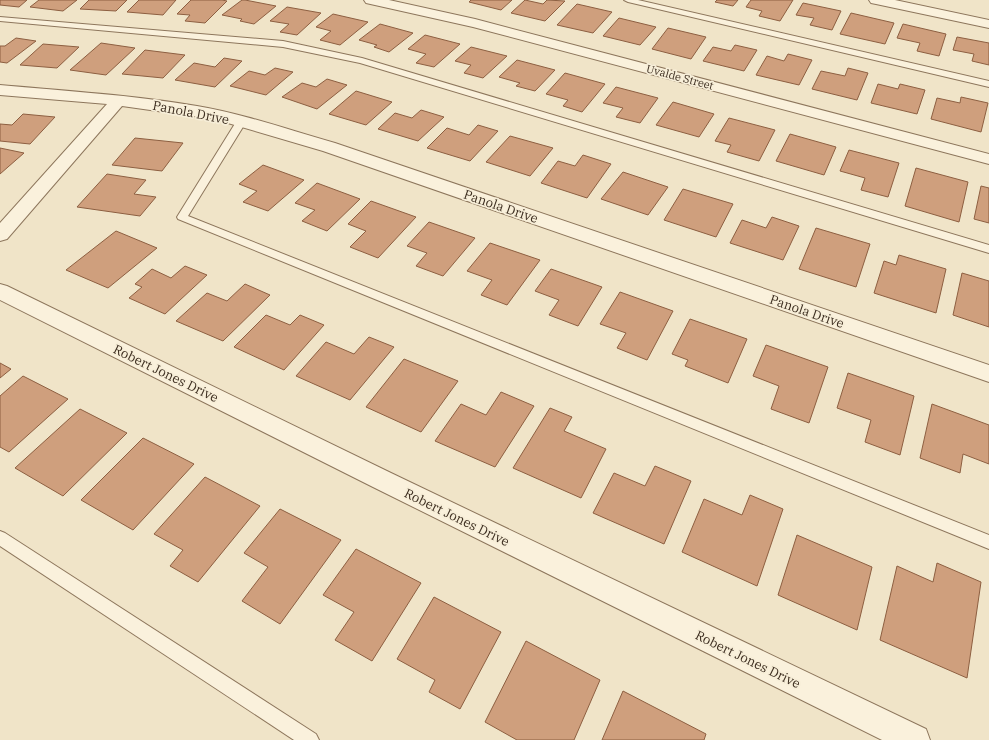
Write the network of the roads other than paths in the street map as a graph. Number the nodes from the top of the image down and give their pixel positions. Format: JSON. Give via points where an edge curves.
{"nodes":[{"id":1,"x":371,"y":0,"type":"edge"},
{"id":2,"x":628,"y":0,"type":"edge"},
{"id":3,"x":876,"y":0,"type":"edge"},
{"id":4,"x":0,"y":19,"type":"edge"},
{"id":5,"x":989,"y":24,"type":"edge"},
{"id":6,"x":989,"y":84,"type":"edge"},
{"id":7,"x":0,"y":90,"type":"edge"},
{"id":8,"x":119,"y":100,"type":"junction"},
{"id":9,"x":241,"y":122,"type":"junction"},
{"id":10,"x":989,"y":159,"type":"edge"},
{"id":11,"x":0,"y":235,"type":"edge"},
{"id":12,"x":989,"y":249,"type":"edge"},
{"id":13,"x":0,"y":291,"type":"edge"},
{"id":14,"x":989,"y":374,"type":"edge"},
{"id":15,"x":0,"y":538,"type":"edge"},
{"id":16,"x":989,"y":542,"type":"edge"},
{"id":17,"x":310,"y":740,"type":"edge"},
{"id":18,"x":915,"y":740,"type":"edge"}],
"edges":[{"from":1,"to":10,"type":"street","name":"Uvalde Street","via":[[475,23]]},
{"from":2,"to":6,"type":"lane"},
{"from":3,"to":5,"type":"street"},
{"from":4,"to":12,"type":"lane","via":[[283,44],[362,61]]},
{"from":7,"to":8,"type":"street","name":"Panola Drive"},
{"from":8,"to":9,"type":"street","name":"Panola Drive","via":[[198,112]]},
{"from":8,"to":11,"type":"street"},
{"from":9,"to":14,"type":"street","name":"Panola Drive","via":[[329,147]]},
{"from":9,"to":16,"type":"lane","via":[[182,217]]},
{"from":13,"to":18,"type":"street","name":"Robert Jones Drive"},
{"from":15,"to":17,"type":"lane"}]}
